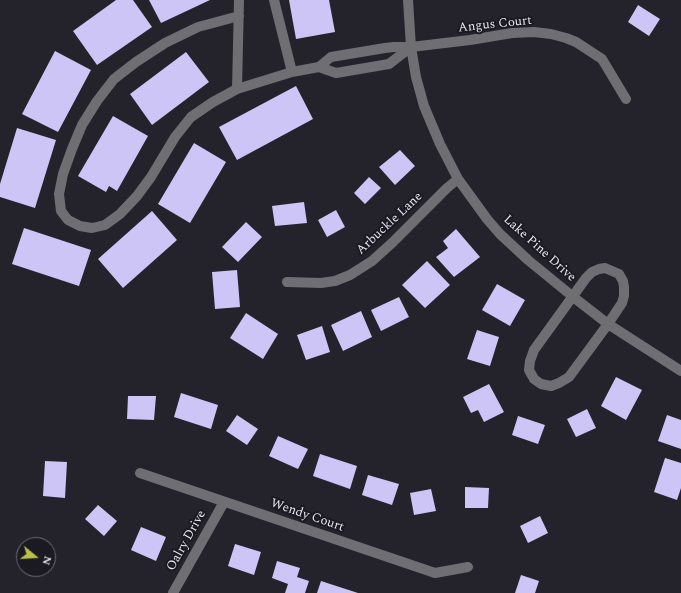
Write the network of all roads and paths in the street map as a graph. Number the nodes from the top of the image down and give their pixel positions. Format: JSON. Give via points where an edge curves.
{"nodes":[{"id":1,"x":239,"y":0,"type":"edge"},
{"id":2,"x":274,"y":0,"type":"edge"},
{"id":3,"x":408,"y":0,"type":"edge"},
{"id":4,"x":239,"y":16,"type":"junction"},
{"id":5,"x":411,"y":47,"type":"junction"},
{"id":6,"x":319,"y":68,"type":"junction"},
{"id":7,"x":292,"y":72,"type":"junction"},
{"id":8,"x":237,"y":89,"type":"junction"},
{"id":9,"x":626,"y":99,"type":"dead end"},
{"id":10,"x":458,"y":179,"type":"junction"},
{"id":11,"x":288,"y":282,"type":"dead end"},
{"id":12,"x":572,"y":296,"type":"junction"},
{"id":13,"x":608,"y":324,"type":"junction"},
{"id":14,"x":681,"y":371,"type":"edge"},
{"id":15,"x":140,"y":472,"type":"dead end"},
{"id":16,"x":224,"y":502,"type":"junction"},
{"id":17,"x":468,"y":567,"type":"dead end"},
{"id":18,"x":173,"y":593,"type":"edge"}],
"edges":[{"from":1,"to":4,"type":"street"},
{"from":2,"to":7,"type":"street"},
{"from":3,"to":5,"type":"street","name":"Lake Pine Drive"},
{"from":4,"to":8,"type":"street"},
{"from":4,"to":8,"type":"street","via":[[198,27],[165,43],[114,79],[82,125],[72,149],[59,194],[61,211],[68,220],[80,226],[92,228],[105,225],[137,196],[175,137],[191,118],[212,102]]},
{"from":5,"to":6,"type":"street","name":"Angus Court","via":[[394,46],[331,58]]},
{"from":5,"to":6,"type":"street","via":[[389,64],[336,73]]},
{"from":5,"to":9,"type":"street","name":"Angus Court","via":[[512,33],[551,34],[576,42],[602,60]]},
{"from":5,"to":10,"type":"street","name":"Lake Pine Drive","via":[[424,106]]},
{"from":6,"to":7,"type":"street"},
{"from":7,"to":8,"type":"street"},
{"from":10,"to":11,"type":"street","name":"Arbuckle Lane","via":[[372,261],[350,275],[321,283]]},
{"from":10,"to":12,"type":"street","name":"Lake Pine Drive","via":[[500,234]]},
{"from":12,"to":13,"type":"street","name":"Lake Pine Drive"},
{"from":12,"to":13,"type":"street","name":"Lake Pine Drive","via":[[592,272],[605,268],[618,274],[623,281],[624,296]]},
{"from":12,"to":13,"type":"street","name":"Lake Pine Drive","via":[[534,350],[529,370],[540,384],[551,386],[569,377]]},
{"from":13,"to":14,"type":"street","name":"Lake Pine Drive"},
{"from":15,"to":16,"type":"street","name":"Wendy Court"},
{"from":16,"to":17,"type":"street","name":"Wendy Court","via":[[435,573]]},
{"from":16,"to":18,"type":"street","name":"Oalry Drive"}]}
